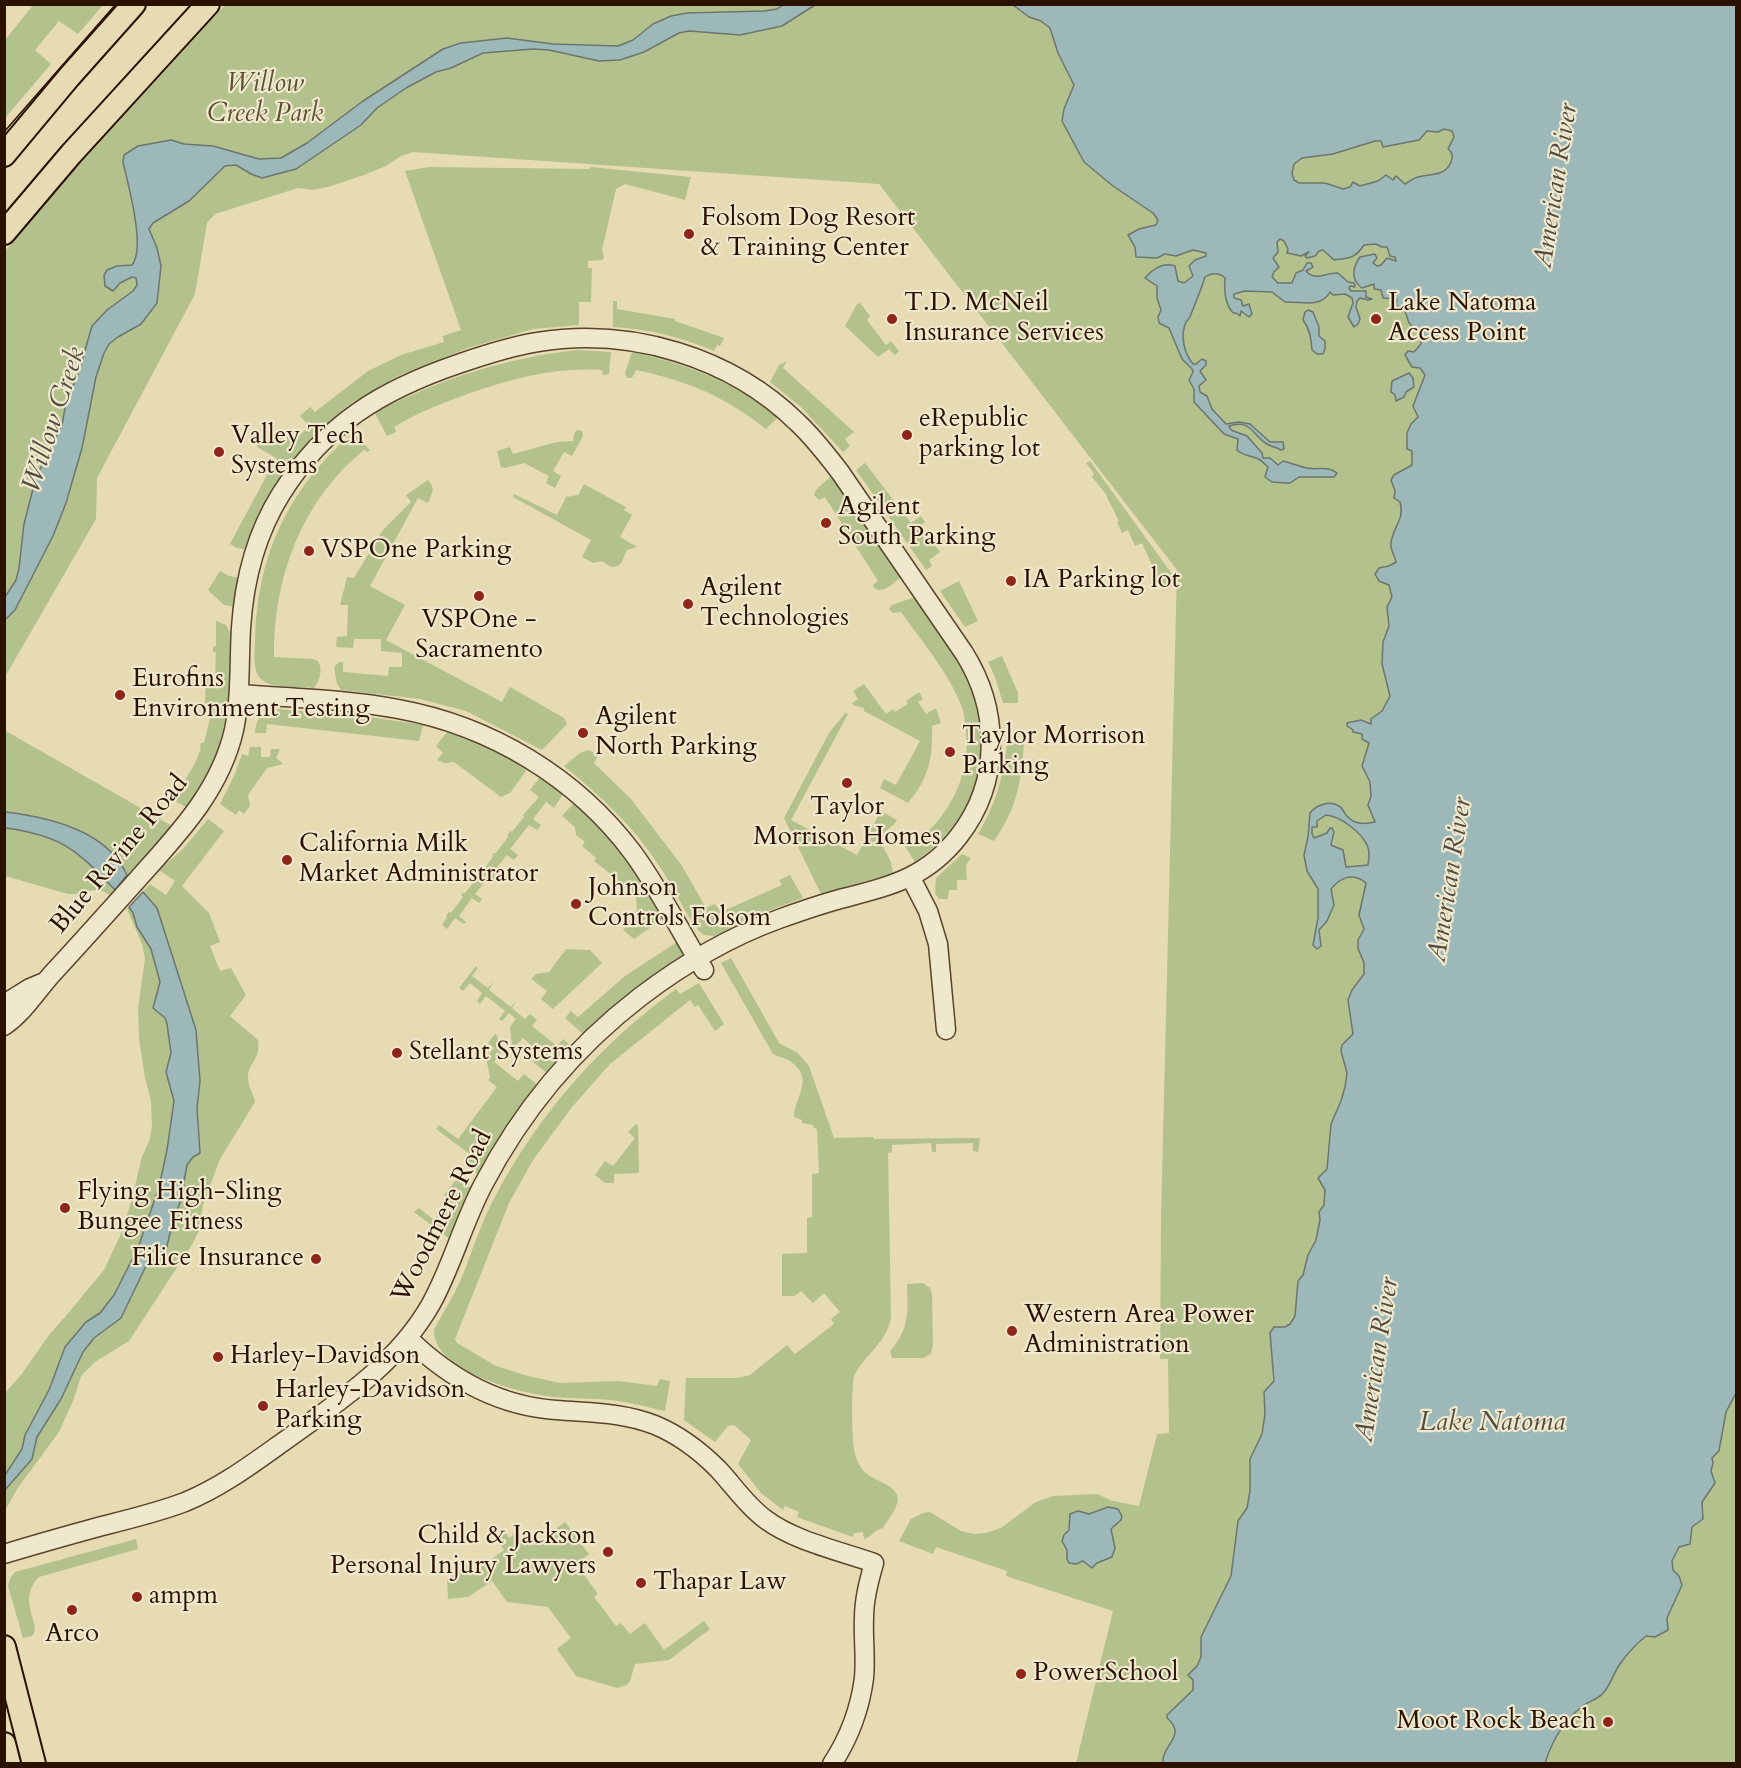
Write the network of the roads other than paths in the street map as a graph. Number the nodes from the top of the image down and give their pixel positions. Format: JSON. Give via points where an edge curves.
{"nodes":[{"id":1,"x":134,"y":4,"type":"edge"},
{"id":2,"x":208,"y":4,"type":"edge"},
{"id":3,"x":4,"y":155,"type":"edge"},
{"id":4,"x":4,"y":233,"type":"edge"},
{"id":5,"x":240,"y":694,"type":"junction"},
{"id":6,"x":911,"y":878,"type":"junction"},
{"id":7,"x":701,"y":964,"type":"junction"},
{"id":8,"x":44,"y":983,"type":"junction"},
{"id":9,"x":4,"y":1004,"type":"edge"},
{"id":10,"x":4,"y":1026,"type":"edge"},
{"id":11,"x":946,"y":1030,"type":"dead end"},
{"id":12,"x":408,"y":1338,"type":"junction"},
{"id":13,"x":4,"y":1554,"type":"edge"},
{"id":14,"x":4,"y":1647,"type":"edge"},
{"id":15,"x":4,"y":1744,"type":"edge"},
{"id":16,"x":9,"y":1764,"type":"edge"},
{"id":17,"x":34,"y":1764,"type":"edge"},
{"id":18,"x":832,"y":1764,"type":"edge"}],
"edges":[{"from":1,"to":3,"type":"main road"},
{"from":2,"to":4,"type":"main road"},
{"from":5,"to":6,"type":"street","name":"Blue Ravine Road","via":[[242,610],[255,550],[279,497],[296,472],[343,422],[375,400],[423,376],[518,345],[604,339],[678,352],[718,368],[765,395],[820,446],[958,644],[981,684],[992,747],[984,789],[959,837],[941,857]]},
{"from":5,"to":7,"type":"street","via":[[413,712],[483,734],[521,754],[581,796],[617,833],[648,875]]},
{"from":5,"to":8,"type":"street","name":"Blue Ravine Road","via":[[222,765],[183,829]]},
{"from":6,"to":7,"type":"street","name":"Woodmere Road","via":[[774,920],[739,936]]},
{"from":6,"to":11,"type":"street","via":[[928,911],[938,944]]},
{"from":7,"to":12,"type":"street","name":"Woodmere Road","via":[[655,986],[608,1023],[580,1050],[524,1118],[483,1185],[443,1280]]},
{"from":8,"to":9,"type":"street","name":"Blue Ravine Road"},
{"from":8,"to":10,"type":"street","name":"Blue Ravine Road","via":[[22,1012]]},
{"from":12,"to":13,"type":"street","name":"Woodmere Road","via":[[354,1390],[212,1490],[154,1512]]},
{"from":12,"to":18,"type":"street","via":[[446,1372],[510,1402],[609,1413],[656,1426],[705,1457],[765,1520],[874,1563],[863,1618],[864,1679],[858,1709]]},
{"from":14,"to":17,"type":"main road"},
{"from":15,"to":16,"type":"main road"}]}
